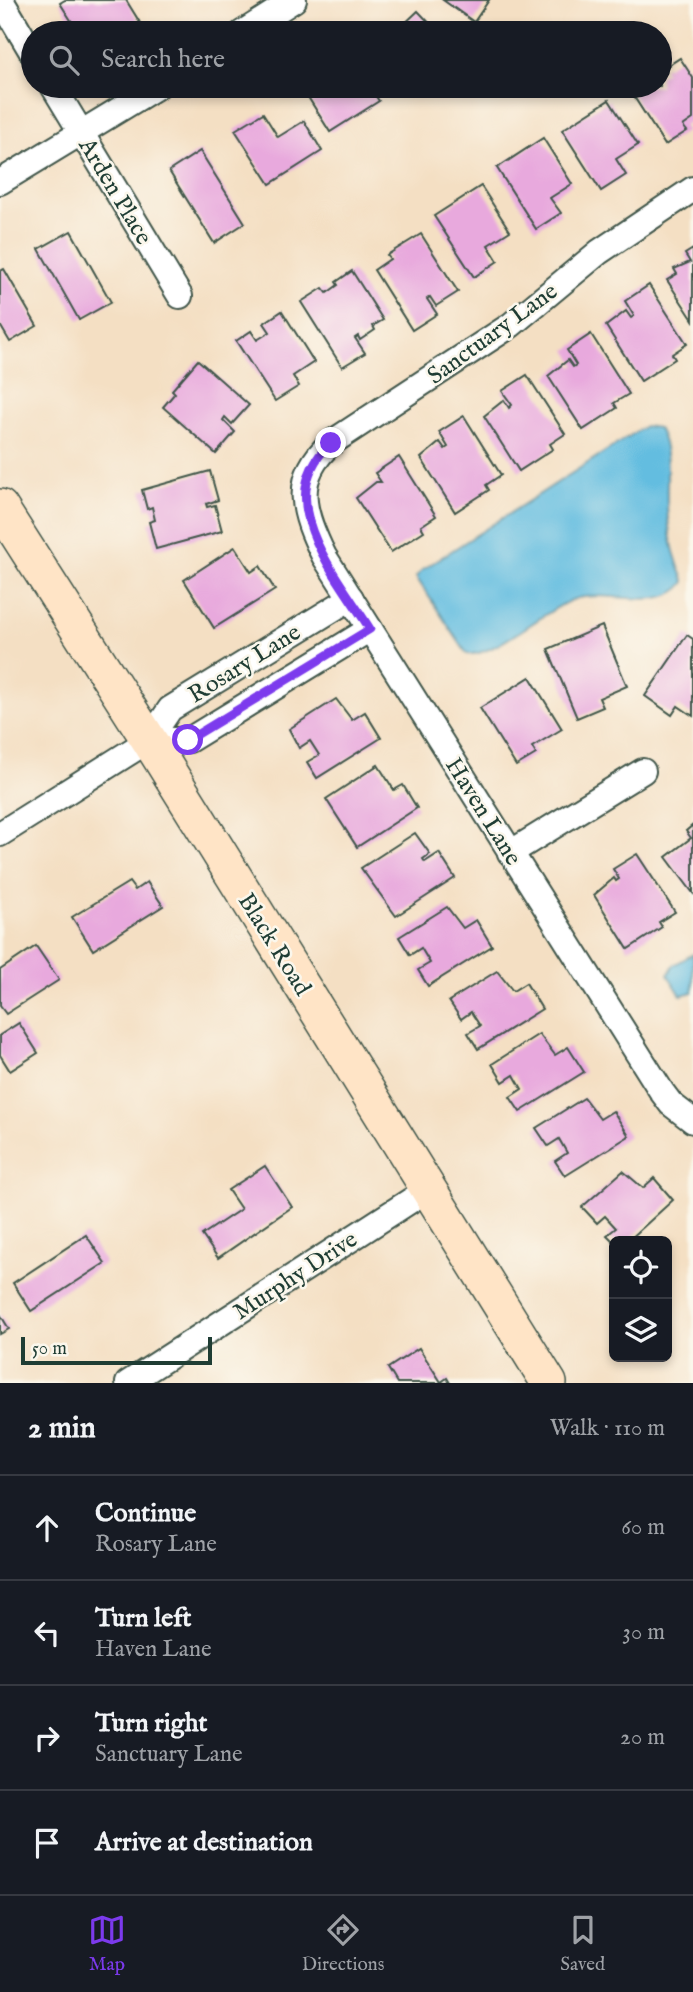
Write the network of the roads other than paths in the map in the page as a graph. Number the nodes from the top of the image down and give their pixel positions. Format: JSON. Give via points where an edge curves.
{"nodes":[{"id":1,"x":1,"y":0,"type":"edge"},
{"id":2,"x":294,"y":0,"type":"edge"},
{"id":3,"x":261,"y":21,"type":"edge"},
{"id":4,"x":21,"y":34,"type":"edge"},
{"id":5,"x":60,"y":98,"type":"edge"},
{"id":6,"x":139,"y":98,"type":"edge"},
{"id":7,"x":82,"y":134,"type":"junction"},
{"id":8,"x":0,"y":182,"type":"edge"},
{"id":9,"x":693,"y":189,"type":"edge"},
{"id":10,"x":180,"y":296,"type":"dead end"},
{"id":11,"x":304,"y":486,"type":"joint"},
{"id":12,"x":0,"y":507,"type":"edge"},
{"id":13,"x":351,"y":598,"type":"junction"},
{"id":14,"x":370,"y":629,"type":"junction"},
{"id":15,"x":149,"y":740,"type":"junction"},
{"id":16,"x":643,"y":771,"type":"dead end"},
{"id":17,"x":0,"y":834,"type":"edge"},
{"id":18,"x":510,"y":853,"type":"junction"},
{"id":19,"x":693,"y":1121,"type":"edge"},
{"id":20,"x":427,"y":1190,"type":"junction"},
{"id":21,"x":128,"y":1383,"type":"edge"},
{"id":22,"x":549,"y":1383,"type":"edge"}],
"edges":[{"from":1,"to":4,"type":"street"},
{"from":2,"to":3,"type":"street"},
{"from":5,"to":7,"type":"street","name":"Arden Place"},
{"from":6,"to":7,"type":"street"},
{"from":7,"to":8,"type":"street"},
{"from":7,"to":10,"type":"street","name":"Arden Place"},
{"from":9,"to":11,"type":"street","name":"Sanctuary Lane","via":[[599,252],[511,325],[331,443],[309,468]]},
{"from":11,"to":13,"type":"street","name":"Haven Lane","via":[[307,518]]},
{"from":12,"to":15,"type":"main road","name":"Black Road"},
{"from":13,"to":14,"type":"street","name":"Haven Lane"},
{"from":13,"to":15,"type":"street","name":"Rosary Lane","via":[[170,709]]},
{"from":14,"to":15,"type":"street","name":"Rosary Lane","via":[[188,740]]},
{"from":14,"to":18,"type":"street","name":"Haven Lane"},
{"from":15,"to":17,"type":"street","name":"Rosary Lane"},
{"from":15,"to":20,"type":"main road","name":"Black Road"},
{"from":16,"to":18,"type":"street"},
{"from":18,"to":19,"type":"street","name":"Haven Lane","via":[[662,1092]]},
{"from":20,"to":21,"type":"street","name":"Murphy Drive"},
{"from":20,"to":22,"type":"main road","name":"Black Road"}]}
